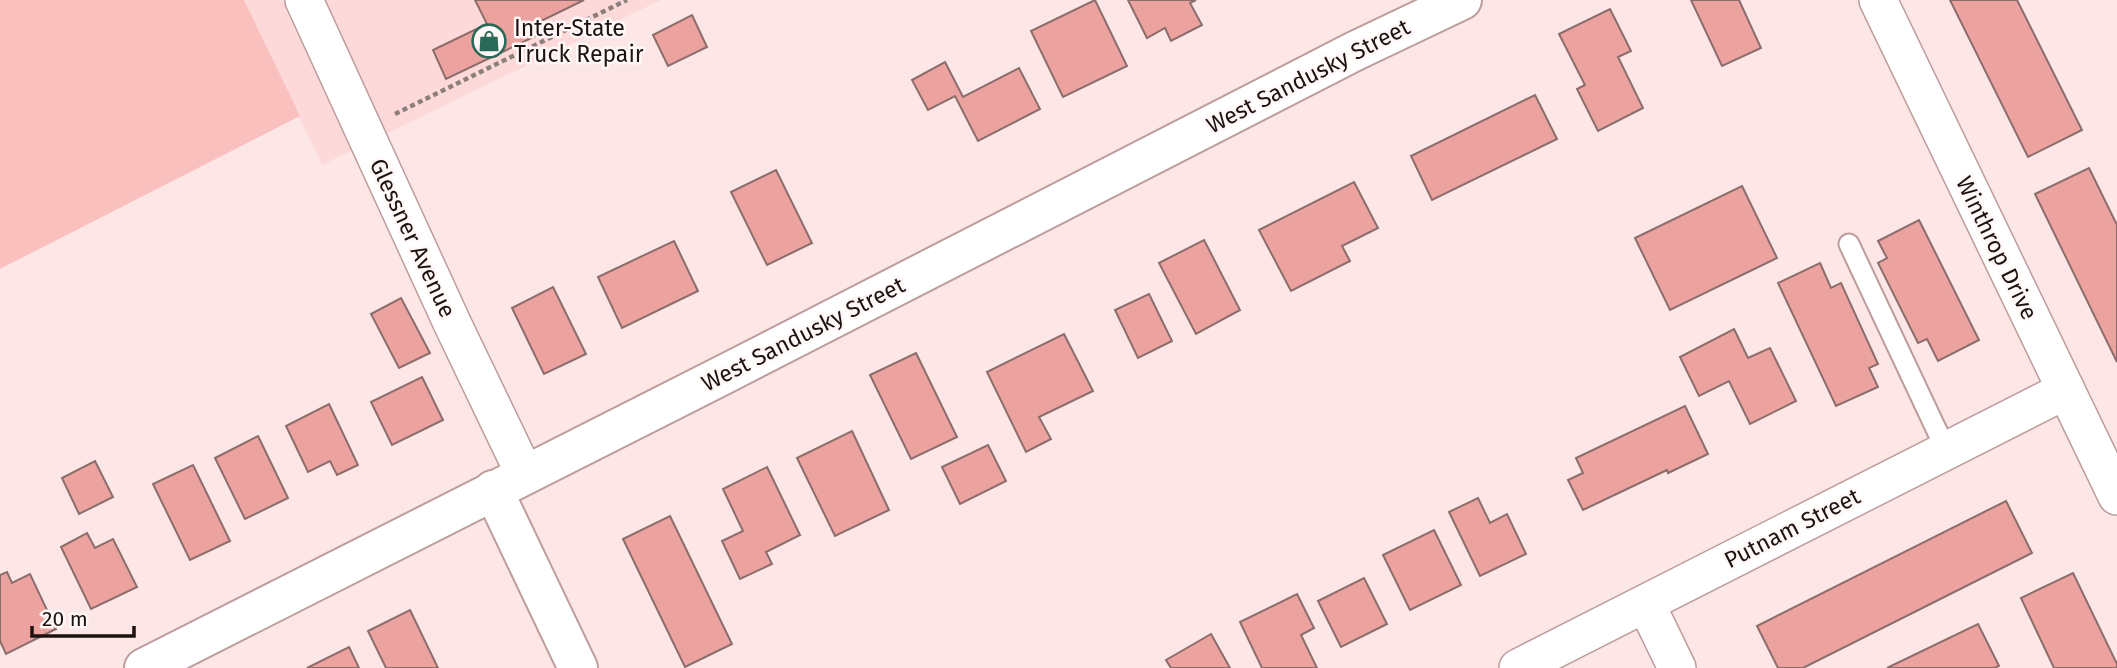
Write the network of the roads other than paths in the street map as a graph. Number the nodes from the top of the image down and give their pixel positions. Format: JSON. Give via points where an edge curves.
{"nodes":[{"id":1,"x":304,"y":0,"type":"edge"},
{"id":2,"x":1462,"y":0,"type":"edge"},
{"id":3,"x":1878,"y":0,"type":"edge"},
{"id":4,"x":1849,"y":244,"type":"dead end"},
{"id":5,"x":2066,"y":390,"type":"junction"},
{"id":6,"x":1946,"y":450,"type":"junction"},
{"id":7,"x":509,"y":482,"type":"junction"},
{"id":8,"x":2117,"y":496,"type":"edge"},
{"id":9,"x":1646,"y":604,"type":"junction"},
{"id":10,"x":144,"y":668,"type":"edge"},
{"id":11,"x":578,"y":668,"type":"edge"},
{"id":12,"x":1518,"y":668,"type":"edge"},
{"id":13,"x":1678,"y":668,"type":"edge"}],
"edges":[{"from":1,"to":7,"type":"street","name":"Glessner Avenue"},
{"from":2,"to":7,"type":"street","name":"West Sandusky Street"},
{"from":3,"to":5,"type":"street","name":"Winthrop Drive"},
{"from":4,"to":6,"type":"lane"},
{"from":5,"to":6,"type":"street","name":"Putnam Street"},
{"from":5,"to":8,"type":"street","name":"Winthrop Drive"},
{"from":6,"to":9,"type":"street","name":"Putnam Street"},
{"from":7,"to":10,"type":"street","name":"West Sandusky Street"},
{"from":7,"to":11,"type":"street","name":"Glessner Avenue"},
{"from":9,"to":12,"type":"street","name":"Putnam Street"},
{"from":9,"to":13,"type":"street"}]}
